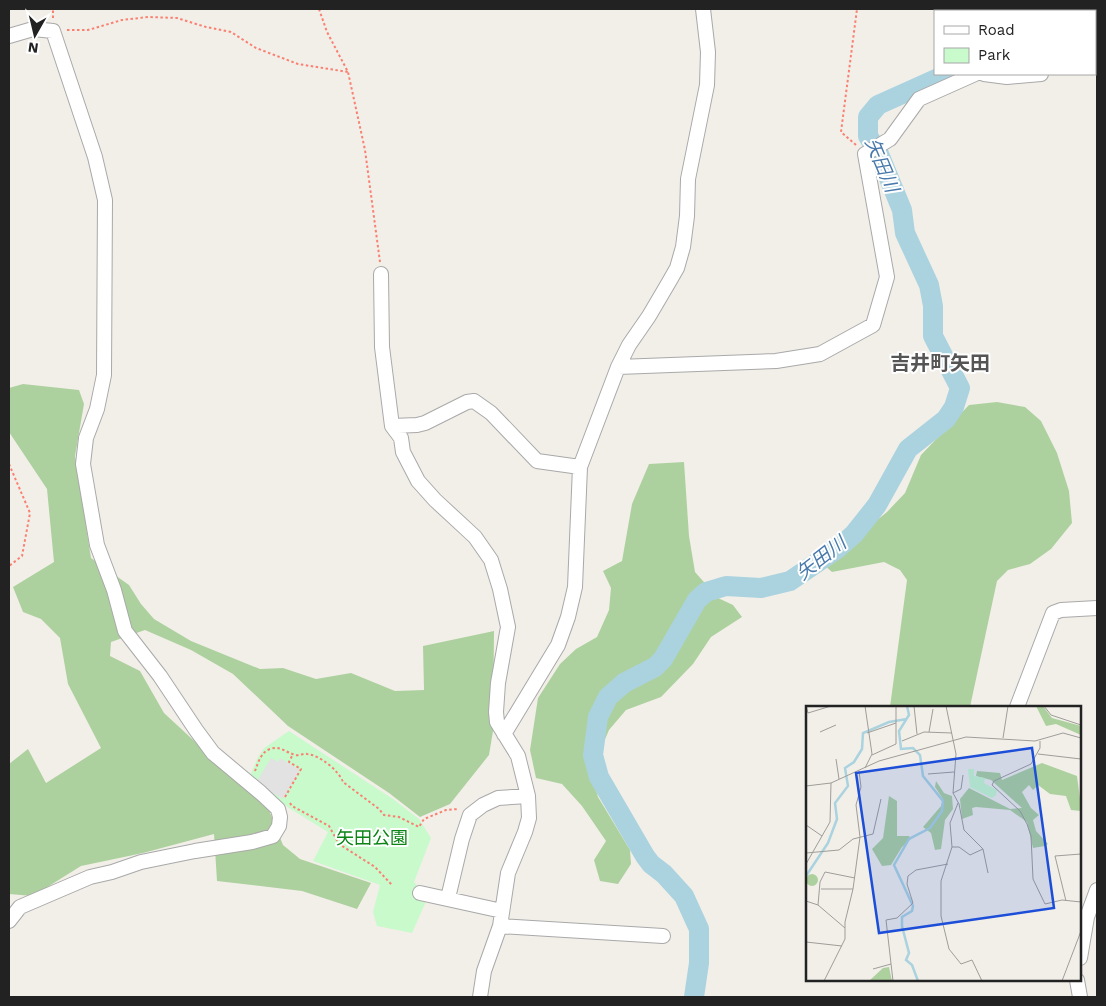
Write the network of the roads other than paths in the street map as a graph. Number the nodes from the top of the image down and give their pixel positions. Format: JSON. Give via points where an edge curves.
{"nodes":[{"id":1,"x":702,"y":9,"type":"edge"},
{"id":2,"x":9,"y":36,"type":"edge"},
{"id":3,"x":973,"y":75,"type":"edge"},
{"id":4,"x":992,"y":75,"type":"edge"},
{"id":5,"x":1030,"y":75,"type":"edge"},
{"id":6,"x":381,"y":274,"type":"road end"},
{"id":7,"x":618,"y":367,"type":"junction"},
{"id":8,"x":392,"y":426,"type":"junction"},
{"id":9,"x":580,"y":467,"type":"junction"},
{"id":10,"x":1097,"y":608,"type":"edge"},
{"id":11,"x":1017,"y":706,"type":"edge"},
{"id":12,"x":504,"y":734,"type":"junction"},
{"id":13,"x":528,"y":796,"type":"junction"},
{"id":14,"x":1097,"y":890,"type":"edge"},
{"id":15,"x":420,"y":893,"type":"dead end"},
{"id":16,"x":448,"y":898,"type":"junction"},
{"id":17,"x":502,"y":911,"type":"junction"},
{"id":18,"x":9,"y":921,"type":"edge"},
{"id":19,"x":500,"y":926,"type":"junction"},
{"id":20,"x":663,"y":936,"type":"dead end"},
{"id":21,"x":1081,"y":952,"type":"edge"},
{"id":22,"x":1077,"y":981,"type":"edge"},
{"id":23,"x":480,"y":997,"type":"edge"},
{"id":24,"x":1080,"y":997,"type":"edge"}],
"edges":[{"from":1,"to":7,"type":"street","via":[[708,52],[707,85],[688,179],[683,247],[677,268]]},
{"from":2,"to":18,"type":"street","via":[[33,29],[53,31],[92,147],[105,200],[104,375],[97,409],[86,438],[83,464],[97,545],[126,630],[213,753],[278,809],[280,817],[273,836],[141,862],[90,877],[20,908]]},
{"from":3,"to":7,"type":"street","via":[[919,99],[890,139],[865,154],[887,277],[873,325],[820,354],[776,362]]},
{"from":4,"to":5,"type":"street"},
{"from":6,"to":8,"type":"street","via":[[382,347]]},
{"from":7,"to":9,"type":"street"},
{"from":8,"to":9,"type":"street","via":[[425,423],[467,402],[474,402],[491,413],[537,461]]},
{"from":8,"to":12,"type":"street","via":[[401,438],[402,452],[418,481],[475,537],[491,560],[508,627],[496,703],[497,722]]},
{"from":9,"to":12,"type":"street","via":[[575,587],[568,617],[558,645]]},
{"from":10,"to":11,"type":"street","via":[[1052,612]]},
{"from":12,"to":13,"type":"street","via":[[518,756]]},
{"from":13,"to":16,"type":"street","via":[[498,798],[470,815]]},
{"from":13,"to":17,"type":"street","via":[[529,818],[508,872]]},
{"from":14,"to":21,"type":"street","via":[[1087,917]]},
{"from":15,"to":16,"type":"street"},
{"from":16,"to":17,"type":"street"},
{"from":17,"to":19,"type":"street"},
{"from":19,"to":20,"type":"street"},
{"from":19,"to":23,"type":"street","via":[[484,971]]},
{"from":22,"to":24,"type":"street"}]}
